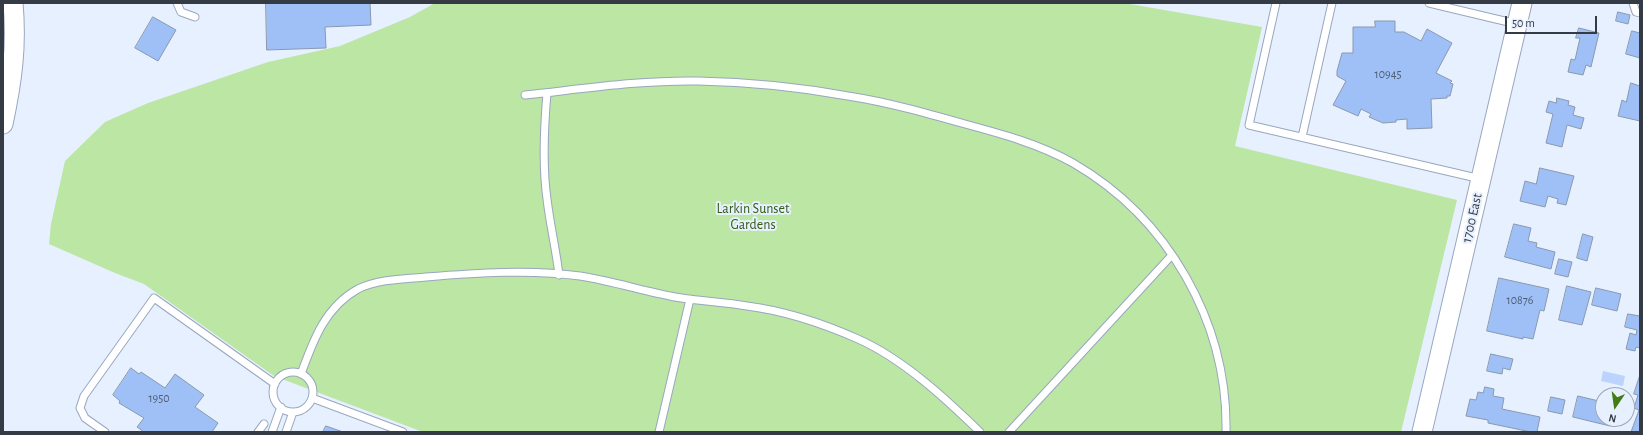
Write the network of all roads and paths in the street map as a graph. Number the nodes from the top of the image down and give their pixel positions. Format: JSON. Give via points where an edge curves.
{"nodes":[{"id":1,"x":13,"y":3,"type":"edge"},
{"id":2,"x":177,"y":3,"type":"edge"},
{"id":3,"x":1276,"y":3,"type":"edge"},
{"id":4,"x":1332,"y":3,"type":"edge"},
{"id":5,"x":1429,"y":3,"type":"edge"},
{"id":6,"x":1522,"y":3,"type":"edge"},
{"id":7,"x":1633,"y":3,"type":"edge"},
{"id":8,"x":1640,"y":13,"type":"edge"},
{"id":9,"x":195,"y":17,"type":"dead end"},
{"id":10,"x":1517,"y":24,"type":"junction"},
{"id":11,"x":9,"y":29,"type":"edge"},
{"id":12,"x":547,"y":93,"type":"junction"},
{"id":13,"x":525,"y":95,"type":"dead end"},
{"id":14,"x":3,"y":124,"type":"edge"},
{"id":15,"x":1302,"y":137,"type":"junction"},
{"id":16,"x":1481,"y":179,"type":"junction"},
{"id":17,"x":1172,"y":255,"type":"junction"},
{"id":18,"x":560,"y":275,"type":"junction"},
{"id":19,"x":690,"y":299,"type":"junction"},
{"id":20,"x":301,"y":374,"type":"junction"},
{"id":21,"x":276,"y":384,"type":"junction"},
{"id":22,"x":312,"y":398,"type":"junction"},
{"id":23,"x":281,"y":407,"type":"junction"},
{"id":24,"x":293,"y":412,"type":"junction"},
{"id":25,"x":264,"y":424,"type":"dead end"},
{"id":26,"x":274,"y":431,"type":"edge"},
{"id":27,"x":105,"y":432,"type":"edge"},
{"id":28,"x":258,"y":432,"type":"edge"},
{"id":29,"x":286,"y":432,"type":"edge"},
{"id":30,"x":403,"y":432,"type":"edge"},
{"id":31,"x":659,"y":432,"type":"edge"},
{"id":32,"x":980,"y":432,"type":"edge"},
{"id":33,"x":1009,"y":432,"type":"edge"},
{"id":34,"x":1226,"y":432,"type":"edge"},
{"id":35,"x":1422,"y":432,"type":"edge"}],
"edges":[{"from":1,"to":11,"type":"main road"},
{"from":2,"to":9,"type":"lane","via":[[181,12]]},
{"from":3,"to":15,"type":"lane","via":[[1249,125]]},
{"from":4,"to":15,"type":"lane"},
{"from":5,"to":10,"type":"lane"},
{"from":6,"to":10,"type":"main road","name":"1700 East"},
{"from":7,"to":8,"type":"lane","via":[[1636,12]]},
{"from":10,"to":16,"type":"main road","name":"1700 East"},
{"from":11,"to":14,"type":"main road","via":[[14,64]]},
{"from":12,"to":13,"type":"lane"},
{"from":12,"to":17,"type":"lane","via":[[617,84],[697,81],[783,87],[849,96],[926,113],[1028,142],[1072,162],[1111,189],[1149,224]]},
{"from":12,"to":18,"type":"lane","via":[[544,158],[547,199]]},
{"from":15,"to":16,"type":"lane"},
{"from":16,"to":35,"type":"main road","name":"1700 East"},
{"from":17,"to":33,"type":"lane"},
{"from":17,"to":34,"type":"lane","via":[[1195,291],[1218,352]]},
{"from":18,"to":19,"type":"lane","via":[[580,276]]},
{"from":18,"to":20,"type":"lane","via":[[466,274],[397,280],[359,289],[332,310],[321,325]]},
{"from":19,"to":31,"type":"lane"},
{"from":19,"to":32,"type":"lane","via":[[786,313],[860,340],[928,384]]},
{"from":20,"to":21,"type":"lane","via":[[285,374]]},
{"from":20,"to":22,"type":"lane","via":[[312,385]]},
{"from":21,"to":23,"type":"lane","via":[[274,396]]},
{"from":21,"to":27,"type":"lane","via":[[154,298],[84,396],[80,408],[85,418]]},
{"from":22,"to":24,"type":"lane","via":[[305,408]]},
{"from":22,"to":30,"type":"lane"},
{"from":23,"to":24,"type":"lane"},
{"from":23,"to":26,"type":"lane"},
{"from":24,"to":29,"type":"lane"},
{"from":25,"to":28,"type":"lane"}]}
